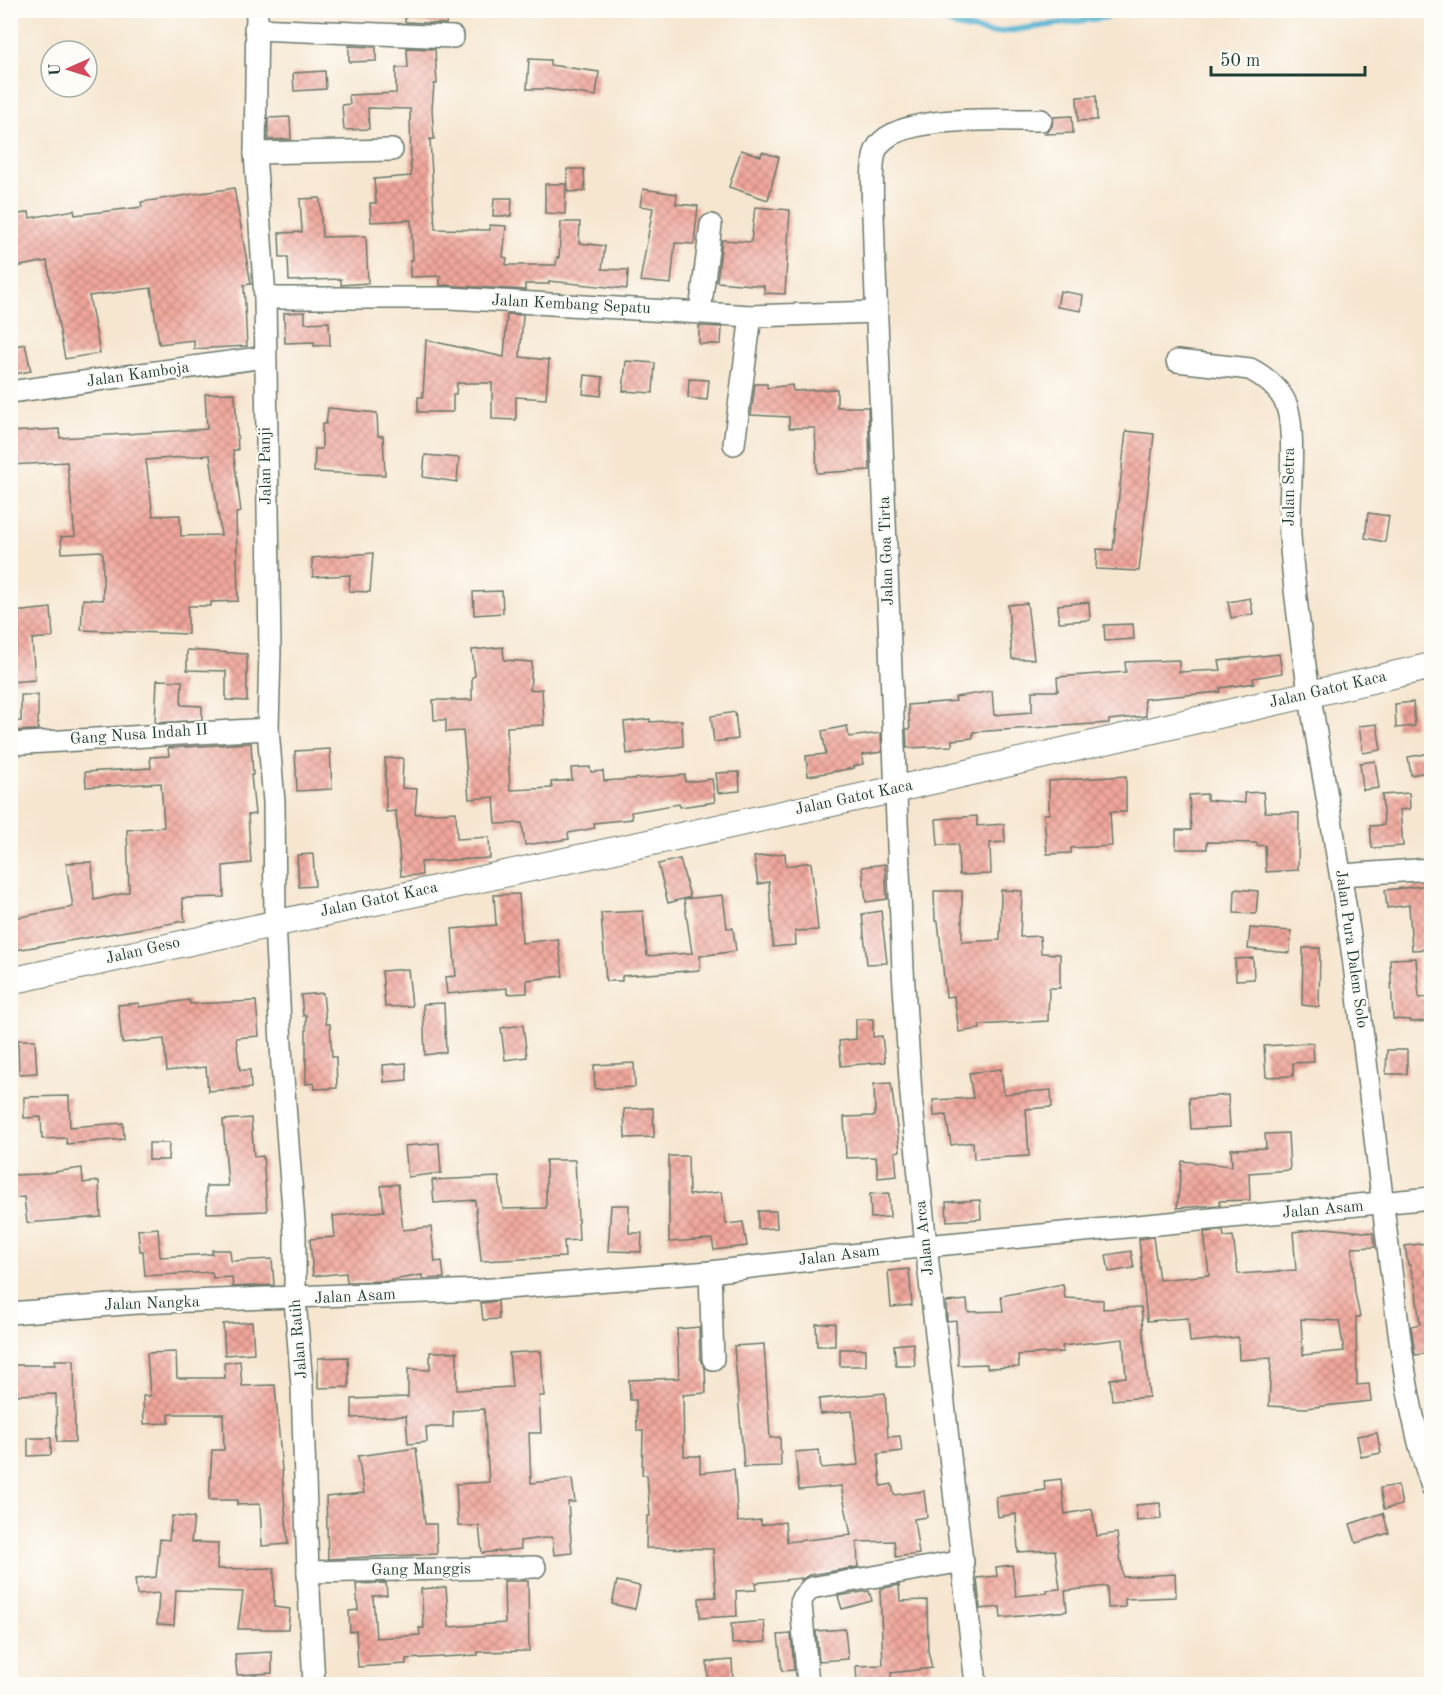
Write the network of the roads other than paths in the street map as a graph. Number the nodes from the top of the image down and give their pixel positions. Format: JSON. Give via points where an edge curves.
{"nodes":[{"id":1,"x":256,"y":20,"type":"edge"},
{"id":2,"x":453,"y":37,"type":"dead end"},
{"id":3,"x":1041,"y":120,"type":"dead end"},
{"id":4,"x":392,"y":150,"type":"dead end"},
{"id":5,"x":255,"y":153,"type":"junction"},
{"id":6,"x":711,"y":225,"type":"dead end"},
{"id":7,"x":265,"y":298,"type":"junction"},
{"id":8,"x":700,"y":312,"type":"junction"},
{"id":9,"x":877,"y":312,"type":"junction"},
{"id":10,"x":751,"y":316,"type":"junction"},
{"id":11,"x":265,"y":357,"type":"junction"},
{"id":12,"x":1177,"y":361,"type":"dead end"},
{"id":13,"x":10,"y":392,"type":"edge"},
{"id":14,"x":734,"y":444,"type":"dead end"},
{"id":15,"x":1431,"y":666,"type":"edge"},
{"id":16,"x":1309,"y":694,"type":"junction"},
{"id":17,"x":268,"y":729,"type":"junction"},
{"id":18,"x":10,"y":744,"type":"edge"},
{"id":19,"x":897,"y":789,"type":"junction"},
{"id":20,"x":1431,"y":869,"type":"edge"},
{"id":21,"x":1341,"y":875,"type":"junction"},
{"id":22,"x":275,"y":922,"type":"junction"},
{"id":23,"x":10,"y":981,"type":"edge"},
{"id":24,"x":1431,"y":1198,"type":"edge"},
{"id":25,"x":1382,"y":1204,"type":"junction"},
{"id":26,"x":926,"y":1246,"type":"junction"},
{"id":27,"x":710,"y":1272,"type":"junction"},
{"id":28,"x":295,"y":1299,"type":"junction"},
{"id":29,"x":10,"y":1313,"type":"edge"},
{"id":30,"x":713,"y":1359,"type":"dead end"},
{"id":31,"x":1431,"y":1487,"type":"edge"},
{"id":32,"x":963,"y":1561,"type":"junction"},
{"id":33,"x":535,"y":1567,"type":"dead end"},
{"id":34,"x":308,"y":1572,"type":"junction"},
{"id":35,"x":314,"y":1684,"type":"edge"},
{"id":36,"x":808,"y":1684,"type":"edge"},
{"id":37,"x":976,"y":1684,"type":"edge"}],
"edges":[{"from":1,"to":2,"type":"street"},
{"from":1,"to":5,"type":"street","name":"Jalan Panji"},
{"from":3,"to":9,"type":"street","name":"Jalan Goa Tirta","via":[[925,123],[903,128],[878,145],[874,160]]},
{"from":4,"to":5,"type":"street"},
{"from":5,"to":7,"type":"street","name":"Jalan Panji"},
{"from":6,"to":8,"type":"street"},
{"from":7,"to":8,"type":"street","name":"Jalan Kembang Sepatu","via":[[450,298]]},
{"from":7,"to":11,"type":"street","name":"Jalan Panji"},
{"from":8,"to":10,"type":"street","name":"Jalan Kembang Sepatu"},
{"from":9,"to":10,"type":"street","name":"Jalan Kembang Sepatu"},
{"from":9,"to":19,"type":"street","name":"Jalan Goa Tirta"},
{"from":10,"to":14,"type":"street"},
{"from":11,"to":13,"type":"street","name":"Jalan Kamboja"},
{"from":11,"to":17,"type":"street","name":"Jalan Panji"},
{"from":12,"to":16,"type":"street","name":"Jalan Setra","via":[[1250,369],[1264,377],[1286,405],[1290,417],[1290,534]]},
{"from":15,"to":16,"type":"main road","name":"Jalan Gatot Kaca"},
{"from":16,"to":19,"type":"main road","name":"Jalan Gatot Kaca"},
{"from":16,"to":21,"type":"street","name":"Jalan Pura Dalem Solo"},
{"from":17,"to":18,"type":"street","name":"Gang Nusa Indah II"},
{"from":17,"to":22,"type":"street","name":"Jalan Panji","via":[[274,802]]},
{"from":19,"to":22,"type":"main road","name":"Jalan Gatot Kaca"},
{"from":19,"to":26,"type":"street","name":"Jalan Arca","via":[[903,970]]},
{"from":20,"to":21,"type":"street"},
{"from":21,"to":25,"type":"street","name":"Jalan Pura Dalem Solo"},
{"from":22,"to":23,"type":"main road","name":"Jalan Geso"},
{"from":22,"to":28,"type":"street","name":"Jalan Ratih","via":[[295,1235]]},
{"from":24,"to":25,"type":"street","name":"Jalan Asam"},
{"from":25,"to":26,"type":"street","name":"Jalan Asam"},
{"from":25,"to":31,"type":"street","name":"Jalan Pura Dalem Solo","via":[[1405,1379]]},
{"from":26,"to":27,"type":"street","name":"Jalan Asam"},
{"from":26,"to":32,"type":"street","name":"Jalan Arca"},
{"from":27,"to":28,"type":"street","name":"Jalan Asam","via":[[480,1290]]},
{"from":27,"to":30,"type":"street"},
{"from":28,"to":29,"type":"street","name":"Jalan Nangka","via":[[137,1303]]},
{"from":28,"to":34,"type":"street","name":"Jalan Ratih","via":[[303,1386]]},
{"from":32,"to":36,"type":"street","via":[[812,1588],[801,1604]]},
{"from":32,"to":37,"type":"street","name":"Jalan Arca"},
{"from":33,"to":34,"type":"street","name":"Gang Manggis"},
{"from":34,"to":35,"type":"street","name":"Jalan Ratih"}]}
